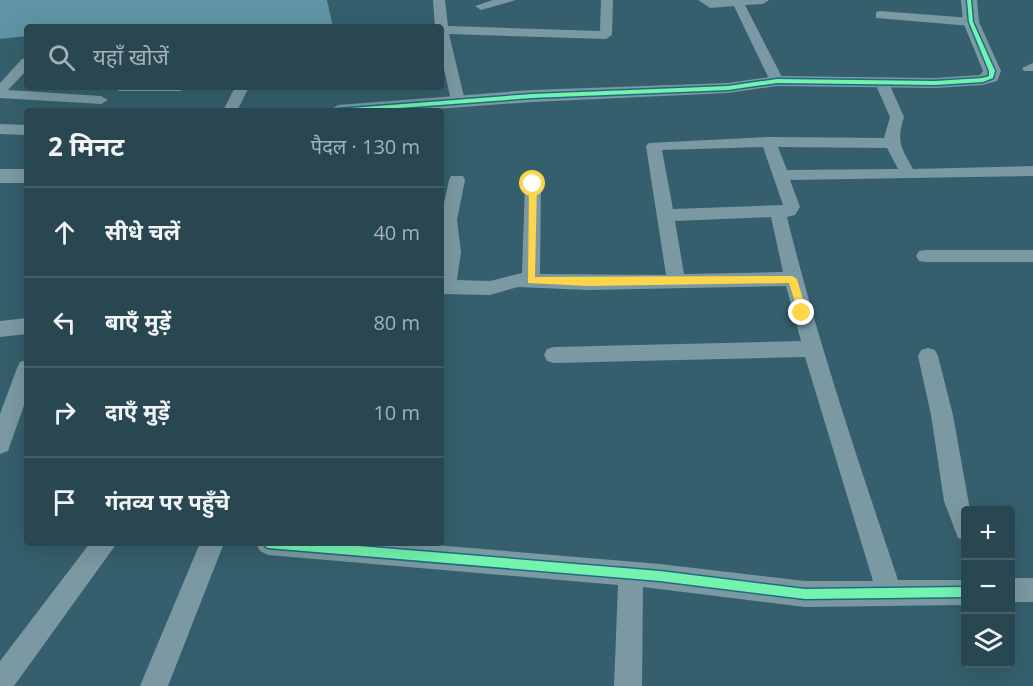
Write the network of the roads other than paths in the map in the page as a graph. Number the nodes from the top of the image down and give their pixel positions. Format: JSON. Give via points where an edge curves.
{"nodes":[{"id":1,"x":438,"y":0,"type":"edge"},
{"id":2,"x":510,"y":0,"type":"edge"},
{"id":3,"x":608,"y":0,"type":"edge"},
{"id":4,"x":704,"y":0,"type":"edge"},
{"id":5,"x":764,"y":0,"type":"edge"},
{"id":6,"x":969,"y":0,"type":"edge"},
{"id":7,"x":738,"y":2,"type":"junction"},
{"id":8,"x":482,"y":6,"type":"dead end"},
{"id":9,"x":880,"y":15,"type":"dead end"},
{"id":10,"x":971,"y":22,"type":"junction"},
{"id":11,"x":441,"y":24,"type":"edge"},
{"id":12,"x":444,"y":32,"type":"edge"},
{"id":13,"x":444,"y":41,"type":"edge"},
{"id":14,"x":24,"y":65,"type":"edge"},
{"id":15,"x":777,"y":81,"type":"junction"},
{"id":16,"x":881,"y":81,"type":"junction"},
{"id":17,"x":108,"y":90,"type":"edge"},
{"id":18,"x":240,"y":90,"type":"edge"},
{"id":19,"x":0,"y":92,"type":"edge"},
{"id":20,"x":40,"y":92,"type":"edge"},
{"id":21,"x":458,"y":102,"type":"junction"},
{"id":22,"x":97,"y":105,"type":"edge"},
{"id":23,"x":232,"y":108,"type":"edge"},
{"id":24,"x":411,"y":108,"type":"edge"},
{"id":25,"x":0,"y":129,"type":"edge"},
{"id":26,"x":24,"y":130,"type":"edge"},
{"id":27,"x":769,"y":142,"type":"junction"},
{"id":28,"x":892,"y":143,"type":"junction"},
{"id":29,"x":1033,"y":171,"type":"edge"},
{"id":30,"x":908,"y":174,"type":"junction"},
{"id":31,"x":780,"y":175,"type":"junction"},
{"id":32,"x":0,"y":176,"type":"edge"},
{"id":33,"x":24,"y":176,"type":"edge"},
{"id":34,"x":457,"y":180,"type":"dead end"},
{"id":35,"x":533,"y":184,"type":"dead end"},
{"id":36,"x":778,"y":213,"type":"junction"},
{"id":37,"x":667,"y":215,"type":"junction"},
{"id":38,"x":925,"y":256,"type":"dead end"},
{"id":39,"x":1033,"y":256,"type":"edge"},
{"id":40,"x":792,"y":279,"type":"junction"},
{"id":41,"x":531,"y":281,"type":"junction"},
{"id":42,"x":676,"y":281,"type":"junction"},
{"id":43,"x":444,"y":287,"type":"edge"},
{"id":44,"x":813,"y":349,"type":"junction"},
{"id":45,"x":554,"y":355,"type":"dead end"},
{"id":46,"x":928,"y":356,"type":"dead end"},
{"id":47,"x":24,"y":376,"type":"edge"},
{"id":48,"x":0,"y":444,"type":"edge"},
{"id":49,"x":961,"y":517,"type":"edge"},
{"id":50,"x":103,"y":546,"type":"edge"},
{"id":51,"x":211,"y":546,"type":"edge"},
{"id":52,"x":341,"y":546,"type":"edge"},
{"id":53,"x":389,"y":548,"type":"edge"},
{"id":54,"x":631,"y":574,"type":"junction"},
{"id":55,"x":1015,"y":590,"type":"edge"},
{"id":56,"x":1033,"y":590,"type":"edge"},
{"id":57,"x":961,"y":592,"type":"edge"},
{"id":58,"x":890,"y":595,"type":"junction"},
{"id":59,"x":0,"y":683,"type":"edge"},
{"id":60,"x":154,"y":686,"type":"edge"},
{"id":61,"x":628,"y":686,"type":"edge"}],
"edges":[{"from":1,"to":11,"type":"street"},
{"from":2,"to":8,"type":"street"},
{"from":3,"to":12,"type":"street","via":[[606,35]]},
{"from":4,"to":7,"type":"street","via":[[710,4]]},
{"from":5,"to":7,"type":"street"},
{"from":6,"to":10,"type":"street"},
{"from":7,"to":15,"type":"street"},
{"from":9,"to":10,"type":"street"},
{"from":10,"to":16,"type":"street","via":[[991,77],[935,83]]},
{"from":13,"to":21,"type":"street"},
{"from":14,"to":19,"type":"street"},
{"from":15,"to":16,"type":"street"},
{"from":15,"to":21,"type":"street","via":[[728,88]]},
{"from":16,"to":28,"type":"street","via":[[897,117]]},
{"from":17,"to":22,"type":"street"},
{"from":18,"to":23,"type":"street"},
{"from":19,"to":20,"type":"street"},
{"from":20,"to":22,"type":"street"},
{"from":21,"to":24,"type":"street"},
{"from":25,"to":26,"type":"street"},
{"from":27,"to":28,"type":"street"},
{"from":27,"to":31,"type":"street"},
{"from":27,"to":37,"type":"street","via":[[654,146]]},
{"from":28,"to":30,"type":"street"},
{"from":29,"to":30,"type":"street"},
{"from":30,"to":31,"type":"street"},
{"from":31,"to":36,"type":"street","via":[[792,207]]},
{"from":32,"to":33,"type":"street"},
{"from":34,"to":43,"type":"street","via":[[449,220],[452,252]]},
{"from":35,"to":41,"type":"street"},
{"from":36,"to":37,"type":"street"},
{"from":36,"to":40,"type":"street"},
{"from":37,"to":42,"type":"street"},
{"from":38,"to":39,"type":"street"},
{"from":40,"to":42,"type":"street"},
{"from":40,"to":44,"type":"street"},
{"from":41,"to":42,"type":"street"},
{"from":41,"to":43,"type":"street","via":[[511,281],[490,288]]},
{"from":44,"to":45,"type":"street"},
{"from":44,"to":58,"type":"street"},
{"from":46,"to":49,"type":"street"},
{"from":47,"to":48,"type":"street"},
{"from":50,"to":59,"type":"street"},
{"from":51,"to":60,"type":"street"},
{"from":52,"to":53,"type":"street"},
{"from":53,"to":54,"type":"street"},
{"from":54,"to":58,"type":"street","via":[[805,594]]},
{"from":54,"to":61,"type":"street"},
{"from":55,"to":56,"type":"street"},
{"from":57,"to":58,"type":"street"}]}
